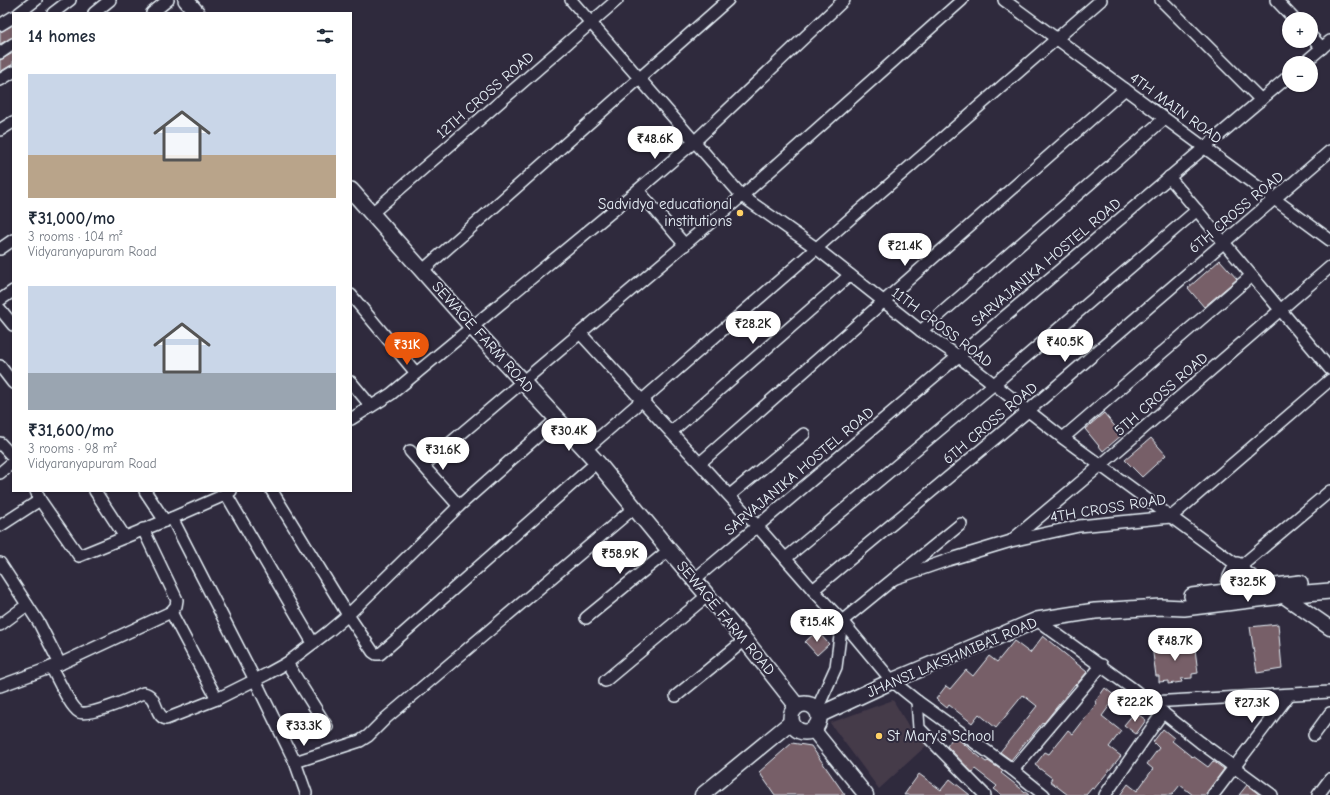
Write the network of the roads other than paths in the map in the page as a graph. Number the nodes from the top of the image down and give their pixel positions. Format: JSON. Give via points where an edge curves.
{"nodes":[{"id":1,"x":70,"y":0,"type":"edge"},
{"id":2,"x":110,"y":0,"type":"edge"},
{"id":3,"x":168,"y":0,"type":"edge"},
{"id":4,"x":186,"y":0,"type":"edge"},
{"id":5,"x":571,"y":0,"type":"edge"},
{"id":6,"x":617,"y":0,"type":"edge"},
{"id":7,"x":728,"y":0,"type":"edge"},
{"id":8,"x":844,"y":0,"type":"edge"},
{"id":9,"x":962,"y":0,"type":"edge"},
{"id":10,"x":1004,"y":0,"type":"edge"},
{"id":11,"x":1101,"y":0,"type":"edge"},
{"id":12,"x":1161,"y":0,"type":"edge"},
{"id":13,"x":1276,"y":0,"type":"edge"},
{"id":14,"x":30,"y":5,"type":"edge"},
{"id":15,"x":20,"y":12,"type":"edge"},
{"id":16,"x":54,"y":12,"type":"edge"},
{"id":17,"x":95,"y":12,"type":"edge"},
{"id":18,"x":153,"y":12,"type":"edge"},
{"id":19,"x":196,"y":12,"type":"edge"},
{"id":20,"x":1287,"y":12,"type":"edge"},
{"id":21,"x":12,"y":18,"type":"edge"},
{"id":22,"x":592,"y":23,"type":"junction"},
{"id":23,"x":0,"y":25,"type":"edge"},
{"id":24,"x":1056,"y":38,"type":"junction"},
{"id":25,"x":1326,"y":44,"type":"edge"},
{"id":26,"x":12,"y":45,"type":"edge"},
{"id":27,"x":0,"y":53,"type":"edge"},
{"id":28,"x":1312,"y":56,"type":"edge"},
{"id":29,"x":12,"y":73,"type":"edge"},
{"id":30,"x":640,"y":78,"type":"junction"},
{"id":31,"x":0,"y":80,"type":"edge"},
{"id":32,"x":1282,"y":82,"type":"edge"},
{"id":33,"x":1125,"y":90,"type":"junction"},
{"id":34,"x":1261,"y":100,"type":"junction"},
{"id":35,"x":1164,"y":118,"type":"junction"},
{"id":36,"x":12,"y":123,"type":"edge"},
{"id":37,"x":0,"y":130,"type":"edge"},
{"id":38,"x":694,"y":142,"type":"junction"},
{"id":39,"x":1205,"y":147,"type":"junction"},
{"id":40,"x":1330,"y":151,"type":"edge"},
{"id":41,"x":1169,"y":177,"type":"junction"},
{"id":42,"x":638,"y":190,"type":"junction"},
{"id":43,"x":352,"y":191,"type":"edge"},
{"id":44,"x":742,"y":196,"type":"junction"},
{"id":45,"x":1274,"y":199,"type":"junction"},
{"id":46,"x":1197,"y":210,"type":"junction"},
{"id":47,"x":372,"y":212,"type":"junction"},
{"id":48,"x":1330,"y":240,"type":"edge"},
{"id":49,"x":12,"y":241,"type":"edge"},
{"id":50,"x":1223,"y":242,"type":"junction"},
{"id":51,"x":685,"y":245,"type":"junction"},
{"id":52,"x":816,"y":248,"type":"junction"},
{"id":53,"x":0,"y":249,"type":"edge"},
{"id":54,"x":1330,"y":267,"type":"edge"},
{"id":55,"x":423,"y":270,"type":"junction"},
{"id":56,"x":850,"y":275,"type":"junction"},
{"id":57,"x":1251,"y":276,"type":"junction"},
{"id":58,"x":12,"y":292,"type":"edge"},
{"id":59,"x":352,"y":296,"type":"edge"},
{"id":60,"x":0,"y":300,"type":"edge"},
{"id":61,"x":883,"y":301,"type":"junction"},
{"id":62,"x":0,"y":309,"type":"edge"},
{"id":63,"x":1280,"y":310,"type":"junction"},
{"id":64,"x":12,"y":323,"type":"edge"},
{"id":65,"x":472,"y":327,"type":"junction"},
{"id":66,"x":921,"y":331,"type":"junction"},
{"id":67,"x":580,"y":333,"type":"junction"},
{"id":68,"x":958,"y":356,"type":"junction"},
{"id":69,"x":0,"y":366,"type":"edge"},
{"id":70,"x":1330,"y":369,"type":"edge"},
{"id":71,"x":416,"y":373,"type":"junction"},
{"id":72,"x":1330,"y":380,"type":"edge"},
{"id":73,"x":522,"y":381,"type":"junction"},
{"id":74,"x":12,"y":382,"type":"edge"},
{"id":75,"x":352,"y":383,"type":"edge"},
{"id":76,"x":993,"y":384,"type":"junction"},
{"id":77,"x":642,"y":400,"type":"junction"},
{"id":78,"x":371,"y":406,"type":"junction"},
{"id":79,"x":1028,"y":411,"type":"junction"},
{"id":80,"x":352,"y":418,"type":"edge"},
{"id":81,"x":557,"y":419,"type":"junction"},
{"id":82,"x":671,"y":432,"type":"junction"},
{"id":83,"x":804,"y":434,"type":"dead end"},
{"id":84,"x":1063,"y":438,"type":"junction"},
{"id":85,"x":0,"y":443,"type":"edge"},
{"id":86,"x":585,"y":450,"type":"junction"},
{"id":87,"x":410,"y":452,"type":"dead end"},
{"id":88,"x":12,"y":456,"type":"edge"},
{"id":89,"x":597,"y":462,"type":"junction"},
{"id":90,"x":12,"y":463,"type":"edge"},
{"id":91,"x":700,"y":463,"type":"junction"},
{"id":92,"x":1102,"y":465,"type":"junction"},
{"id":93,"x":423,"y":466,"type":"junction"},
{"id":94,"x":0,"y":473,"type":"edge"},
{"id":95,"x":1330,"y":491,"type":"edge"},
{"id":96,"x":96,"y":492,"type":"edge"},
{"id":97,"x":146,"y":492,"type":"edge"},
{"id":98,"x":273,"y":492,"type":"edge"},
{"id":99,"x":228,"y":493,"type":"edge"},
{"id":100,"x":730,"y":495,"type":"junction"},
{"id":101,"x":38,"y":496,"type":"edge"},
{"id":102,"x":460,"y":506,"type":"junction"},
{"id":103,"x":635,"y":507,"type":"junction"},
{"id":104,"x":1171,"y":517,"type":"junction"},
{"id":105,"x":169,"y":519,"type":"junction"},
{"id":106,"x":961,"y":524,"type":"dead end"},
{"id":107,"x":0,"y":526,"type":"edge"},
{"id":108,"x":757,"y":526,"type":"junction"},
{"id":109,"x":143,"y":529,"type":"junction"},
{"id":110,"x":126,"y":537,"type":"junction"},
{"id":111,"x":1011,"y":541,"type":"junction"},
{"id":112,"x":669,"y":550,"type":"junction"},
{"id":113,"x":786,"y":558,"type":"junction"},
{"id":114,"x":1238,"y":566,"type":"junction"},
{"id":115,"x":2,"y":571,"type":"edge"},
{"id":116,"x":896,"y":578,"type":"junction"},
{"id":117,"x":695,"y":579,"type":"junction"},
{"id":118,"x":1330,"y":582,"type":"edge"},
{"id":119,"x":1262,"y":584,"type":"junction"},
{"id":120,"x":813,"y":590,"type":"junction"},
{"id":121,"x":1330,"y":591,"type":"edge"},
{"id":122,"x":1227,"y":592,"type":"junction"},
{"id":123,"x":708,"y":595,"type":"junction"},
{"id":124,"x":1284,"y":595,"type":"junction"},
{"id":125,"x":27,"y":605,"type":"junction"},
{"id":126,"x":1162,"y":607,"type":"junction"},
{"id":127,"x":171,"y":612,"type":"junction"},
{"id":128,"x":348,"y":615,"type":"junction"},
{"id":129,"x":586,"y":618,"type":"dead end"},
{"id":130,"x":1036,"y":620,"type":"junction"},
{"id":131,"x":842,"y":621,"type":"junction"},
{"id":132,"x":0,"y":625,"type":"edge"},
{"id":133,"x":1330,"y":628,"type":"edge"},
{"id":134,"x":746,"y":640,"type":"junction"},
{"id":135,"x":313,"y":643,"type":"junction"},
{"id":136,"x":287,"y":663,"type":"junction"},
{"id":137,"x":1102,"y":665,"type":"junction"},
{"id":138,"x":55,"y":666,"type":"junction"},
{"id":139,"x":255,"y":680,"type":"junction"},
{"id":140,"x":605,"y":681,"type":"dead end"},
{"id":141,"x":892,"y":681,"type":"junction"},
{"id":142,"x":0,"y":686,"type":"edge"},
{"id":143,"x":1330,"y":692,"type":"edge"},
{"id":144,"x":1289,"y":695,"type":"junction"},
{"id":145,"x":676,"y":696,"type":"dead end"},
{"id":146,"x":216,"y":699,"type":"junction"},
{"id":147,"x":917,"y":701,"type":"junction"},
{"id":148,"x":1151,"y":702,"type":"junction"},
{"id":149,"x":797,"y":706,"type":"junction"},
{"id":150,"x":818,"y":712,"type":"junction"},
{"id":151,"x":1163,"y":712,"type":"junction"},
{"id":152,"x":1330,"y":713,"type":"edge"},
{"id":153,"x":791,"y":722,"type":"junction"},
{"id":154,"x":327,"y":727,"type":"dead end"},
{"id":155,"x":811,"y":731,"type":"junction"},
{"id":156,"x":1314,"y":735,"type":"dead end"},
{"id":157,"x":295,"y":762,"type":"junction"},
{"id":158,"x":1234,"y":767,"type":"junction"},
{"id":159,"x":1013,"y":770,"type":"junction"},
{"id":160,"x":1330,"y":779,"type":"edge"},
{"id":161,"x":306,"y":793,"type":"dead end"},
{"id":162,"x":1269,"y":794,"type":"edge"},
{"id":163,"x":702,"y":795,"type":"edge"},
{"id":164,"x":866,"y":795,"type":"edge"},
{"id":165,"x":985,"y":795,"type":"edge"},
{"id":166,"x":1044,"y":795,"type":"edge"},
{"id":167,"x":1105,"y":795,"type":"edge"},
{"id":168,"x":1214,"y":795,"type":"edge"},
{"id":169,"x":1318,"y":795,"type":"edge"}],
"edges":[{"from":1,"to":16,"type":"street"},
{"from":2,"to":17,"type":"street"},
{"from":3,"to":18,"type":"street"},
{"from":4,"to":19,"type":"main road"},
{"from":5,"to":22,"type":"street","name":"11TH CROSS ROAD"},
{"from":6,"to":22,"type":"street","name":"12TH CROSS ROAD"},
{"from":7,"to":30,"type":"street"},
{"from":8,"to":38,"type":"street"},
{"from":9,"to":44,"type":"street"},
{"from":10,"to":24,"type":"street","name":"4TH MAIN ROAD"},
{"from":11,"to":24,"type":"street"},
{"from":12,"to":34,"type":"street"},
{"from":13,"to":20,"type":"street"},
{"from":14,"to":15,"type":"street"},
{"from":21,"to":23,"type":"street"},
{"from":22,"to":30,"type":"street","name":"11TH CROSS ROAD"},
{"from":22,"to":47,"type":"street","name":"12TH CROSS ROAD"},
{"from":24,"to":33,"type":"street","name":"4TH MAIN ROAD"},
{"from":24,"to":52,"type":"street"},
{"from":25,"to":28,"type":"street"},
{"from":26,"to":27,"type":"street"},
{"from":29,"to":31,"type":"street"},
{"from":30,"to":38,"type":"street","name":"11TH CROSS ROAD"},
{"from":30,"to":55,"type":"street"},
{"from":32,"to":34,"type":"street","name":"SARVAJANIKA HOSTEL ROAD"},
{"from":33,"to":35,"type":"street","name":"4TH MAIN ROAD"},
{"from":33,"to":61,"type":"street"},
{"from":34,"to":39,"type":"street","name":"SARVAJANIKA HOSTEL ROAD"},
{"from":35,"to":39,"type":"street","name":"4TH MAIN ROAD"},
{"from":35,"to":66,"type":"street"},
{"from":36,"to":37,"type":"street"},
{"from":38,"to":42,"type":"street"},
{"from":38,"to":44,"type":"street","name":"11TH CROSS ROAD"},
{"from":39,"to":41,"type":"street","name":"SARVAJANIKA HOSTEL ROAD"},
{"from":39,"to":45,"type":"street","name":"4TH MAIN ROAD"},
{"from":40,"to":45,"type":"street","name":"6TH CROSS ROAD"},
{"from":41,"to":46,"type":"street"},
{"from":41,"to":68,"type":"street","name":"SARVAJANIKA HOSTEL ROAD"},
{"from":42,"to":51,"type":"street"},
{"from":42,"to":65,"type":"street"},
{"from":43,"to":47,"type":"main road","name":"SEWAGE FARM ROAD"},
{"from":44,"to":51,"type":"street"},
{"from":44,"to":52,"type":"street","name":"11TH CROSS ROAD"},
{"from":45,"to":48,"type":"street","name":"4TH MAIN ROAD"},
{"from":45,"to":50,"type":"street","name":"6TH CROSS ROAD"},
{"from":46,"to":50,"type":"street"},
{"from":46,"to":76,"type":"street"},
{"from":47,"to":55,"type":"main road","name":"SEWAGE FARM ROAD"},
{"from":49,"to":53,"type":"street"},
{"from":50,"to":57,"type":"street"},
{"from":50,"to":79,"type":"street","name":"6TH CROSS ROAD"},
{"from":51,"to":67,"type":"street"},
{"from":52,"to":56,"type":"street","name":"11TH CROSS ROAD"},
{"from":52,"to":77,"type":"street"},
{"from":54,"to":63,"type":"street","name":"5TH CROSS ROAD"},
{"from":55,"to":65,"type":"main road","name":"SEWAGE FARM ROAD"},
{"from":56,"to":61,"type":"street","name":"11TH CROSS ROAD"},
{"from":56,"to":82,"type":"street"},
{"from":57,"to":63,"type":"street"},
{"from":57,"to":84,"type":"street"},
{"from":58,"to":60,"type":"street"},
{"from":59,"to":71,"type":"street"},
{"from":61,"to":66,"type":"street","name":"11TH CROSS ROAD"},
{"from":61,"to":91,"type":"street"},
{"from":62,"to":64,"type":"street"},
{"from":63,"to":70,"type":"street"},
{"from":63,"to":92,"type":"street","name":"5TH CROSS ROAD"},
{"from":65,"to":71,"type":"street"},
{"from":65,"to":73,"type":"main road","name":"SEWAGE FARM ROAD"},
{"from":66,"to":68,"type":"street","name":"11TH CROSS ROAD"},
{"from":67,"to":73,"type":"street"},
{"from":67,"to":77,"type":"street"},
{"from":68,"to":76,"type":"street","name":"11TH CROSS ROAD"},
{"from":68,"to":108,"type":"street","name":"SARVAJANIKA HOSTEL ROAD"},
{"from":69,"to":74,"type":"street"},
{"from":71,"to":78,"type":"street","via":[[391,394]]},
{"from":72,"to":104,"type":"street","name":"4TH CROSS ROAD"},
{"from":73,"to":81,"type":"main road","name":"SEWAGE FARM ROAD"},
{"from":73,"to":93,"type":"street"},
{"from":75,"to":78,"type":"street"},
{"from":76,"to":79,"type":"street","name":"11TH CROSS ROAD"},
{"from":76,"to":113,"type":"street"},
{"from":77,"to":82,"type":"street"},
{"from":77,"to":86,"type":"street"},
{"from":78,"to":80,"type":"street"},
{"from":79,"to":84,"type":"street","name":"11TH CROSS ROAD"},
{"from":79,"to":120,"type":"street","name":"6TH CROSS ROAD"},
{"from":81,"to":86,"type":"main road","name":"SEWAGE FARM ROAD"},
{"from":81,"to":102,"type":"street"},
{"from":82,"to":91,"type":"street"},
{"from":83,"to":100,"type":"street"},
{"from":84,"to":92,"type":"street","name":"11TH CROSS ROAD"},
{"from":85,"to":88,"type":"street"},
{"from":86,"to":89,"type":"main road","name":"SEWAGE FARM ROAD"},
{"from":87,"to":93,"type":"street"},
{"from":89,"to":103,"type":"main road","name":"SEWAGE FARM ROAD"},
{"from":89,"to":128,"type":"street","via":[[380,654],[373,652]]},
{"from":90,"to":94,"type":"street"},
{"from":91,"to":100,"type":"street"},
{"from":92,"to":104,"type":"street","name":"11TH CROSS ROAD"},
{"from":92,"to":111,"type":"street","name":"5TH CROSS ROAD"},
{"from":93,"to":102,"type":"street"},
{"from":95,"to":114,"type":"street"},
{"from":96,"to":110,"type":"street"},
{"from":97,"to":105,"type":"street"},
{"from":98,"to":128,"type":"street"},
{"from":99,"to":105,"type":"street"},
{"from":99,"to":135,"type":"street"},
{"from":100,"to":108,"type":"street"},
{"from":101,"to":107,"type":"street"},
{"from":101,"to":110,"type":"street","via":[[78,556]]},
{"from":102,"to":128,"type":"street"},
{"from":103,"to":112,"type":"main road","name":"SEWAGE FARM ROAD"},
{"from":103,"to":157,"type":"street","via":[[368,736],[360,741]]},
{"from":104,"to":111,"type":"street","name":"4TH CROSS ROAD","via":[[1079,526]]},
{"from":104,"to":114,"type":"street","name":"11TH CROSS ROAD"},
{"from":105,"to":109,"type":"street"},
{"from":105,"to":139,"type":"street"},
{"from":106,"to":116,"type":"street"},
{"from":108,"to":113,"type":"street"},
{"from":108,"to":117,"type":"street","name":"SARVAJANIKA HOSTEL ROAD"},
{"from":109,"to":110,"type":"street"},
{"from":109,"to":127,"type":"street","via":[[177,600]]},
{"from":111,"to":116,"type":"street","name":"4TH CROSS ROAD"},
{"from":112,"to":117,"type":"main road","name":"SEWAGE FARM ROAD"},
{"from":112,"to":129,"type":"street"},
{"from":113,"to":120,"type":"street"},
{"from":114,"to":119,"type":"street","name":"11TH CROSS ROAD"},
{"from":114,"to":122,"type":"main road","via":[[1231,577]]},
{"from":115,"to":125,"type":"street"},
{"from":116,"to":131,"type":"street"},
{"from":117,"to":123,"type":"main road","name":"SEWAGE FARM ROAD"},
{"from":118,"to":119,"type":"main road","name":"JHANSI LAKSHMIBAI ROAD"},
{"from":119,"to":122,"type":"main road","name":"JHANSI LAKSHMIBAI ROAD"},
{"from":119,"to":124,"type":"street"},
{"from":120,"to":131,"type":"street"},
{"from":121,"to":124,"type":"main road","name":"JHANSI LAKSHMIBAI ROAD"},
{"from":122,"to":126,"type":"main road","name":"JHANSI LAKSHMIBAI ROAD","via":[[1186,597]]},
{"from":123,"to":134,"type":"main road","name":"SEWAGE FARM ROAD"},
{"from":123,"to":140,"type":"street"},
{"from":124,"to":126,"type":"main road","name":"JHANSI LAKSHMIBAI ROAD","via":[[1184,608]]},
{"from":124,"to":133,"type":"street"},
{"from":125,"to":132,"type":"street"},
{"from":125,"to":138,"type":"street","via":[[39,623]]},
{"from":126,"to":130,"type":"main road","name":"JHANSI LAKSHMIBAI ROAD","via":[[1095,611]]},
{"from":127,"to":138,"type":"street"},
{"from":127,"to":146,"type":"street"},
{"from":128,"to":135,"type":"street"},
{"from":130,"to":137,"type":"street"},
{"from":130,"to":141,"type":"main road","name":"JHANSI LAKSHMIBAI ROAD"},
{"from":131,"to":141,"type":"street"},
{"from":131,"to":150,"type":"street","via":[[836,667]]},
{"from":134,"to":145,"type":"street"},
{"from":134,"to":149,"type":"main road","name":"SEWAGE FARM ROAD"},
{"from":135,"to":136,"type":"street"},
{"from":136,"to":139,"type":"street"},
{"from":136,"to":154,"type":"street"},
{"from":137,"to":148,"type":"street"},
{"from":137,"to":159,"type":"street"},
{"from":138,"to":142,"type":"street"},
{"from":138,"to":146,"type":"street","via":[[73,706],[83,714],[143,693],[152,698],[163,719],[166,719]]},
{"from":139,"to":146,"type":"street"},
{"from":139,"to":157,"type":"street"},
{"from":141,"to":147,"type":"street"},
{"from":141,"to":150,"type":"main road","name":"JHANSI LAKSHMIBAI ROAD"},
{"from":143,"to":144,"type":"street"},
{"from":144,"to":148,"type":"street"},
{"from":144,"to":158,"type":"street"},
{"from":147,"to":159,"type":"street"},
{"from":147,"to":165,"type":"street","via":[[919,728]]},
{"from":148,"to":151,"type":"street"},
{"from":149,"to":150,"type":"main road","via":[[808,704]]},
{"from":149,"to":153,"type":"main road","via":[[792,713]]},
{"from":150,"to":155,"type":"main road","via":[[818,724]]},
{"from":151,"to":158,"type":"street"},
{"from":151,"to":167,"type":"street"},
{"from":152,"to":156,"type":"street"},
{"from":153,"to":155,"type":"main road","via":[[801,732]]},
{"from":153,"to":163,"type":"street"},
{"from":155,"to":164,"type":"street","via":[[815,732]]},
{"from":157,"to":161,"type":"street"},
{"from":158,"to":162,"type":"street"},
{"from":158,"to":168,"type":"street"},
{"from":159,"to":166,"type":"street"},
{"from":160,"to":169,"type":"street"}]}
